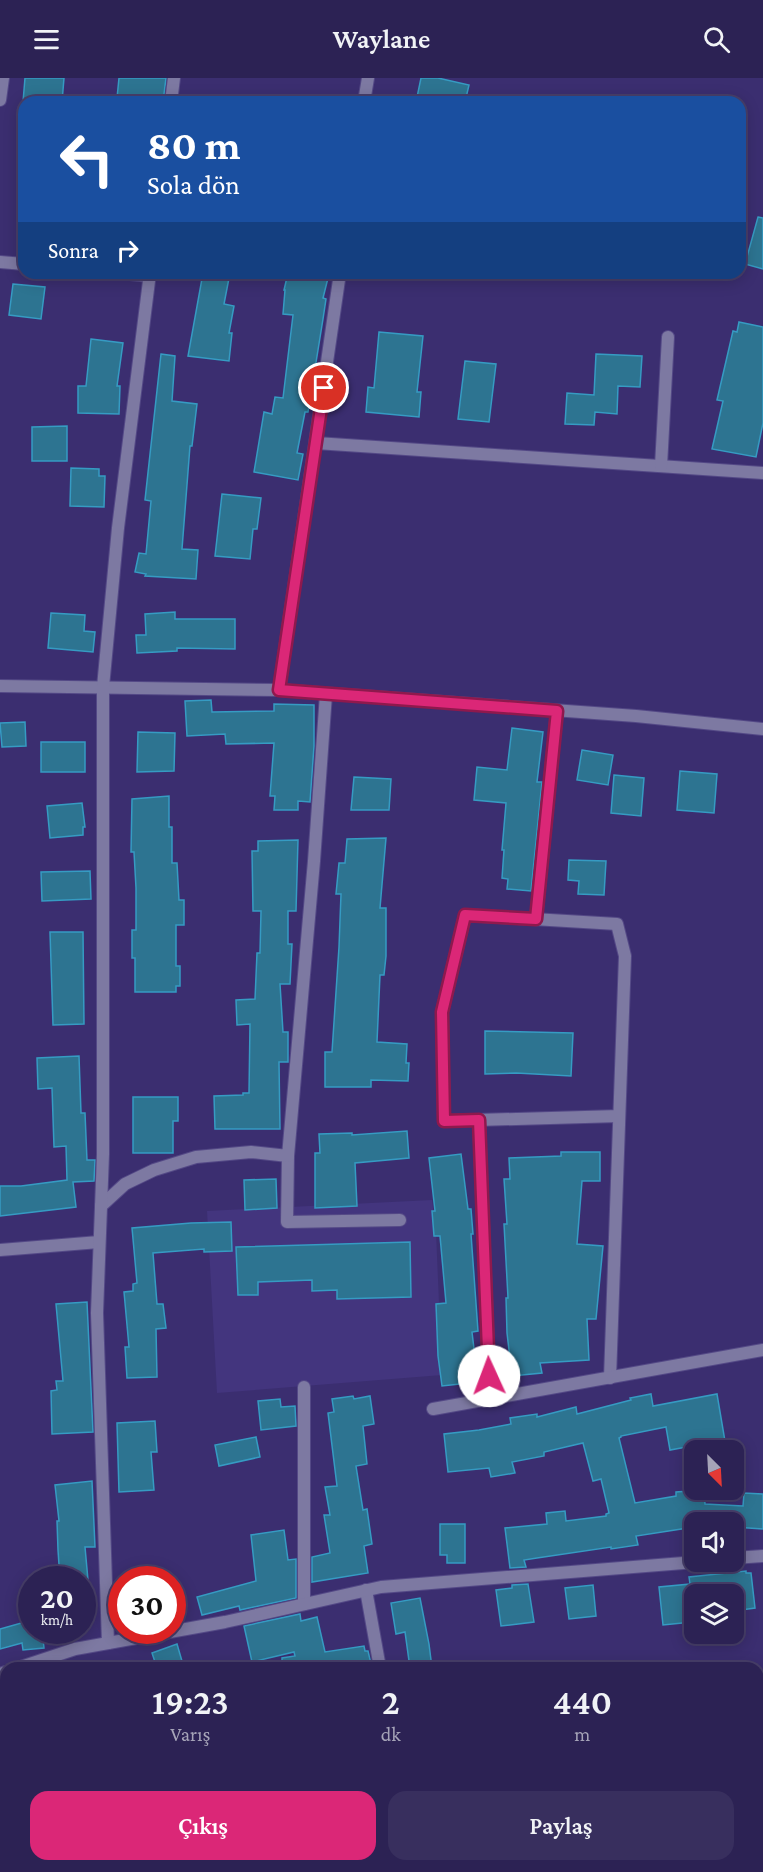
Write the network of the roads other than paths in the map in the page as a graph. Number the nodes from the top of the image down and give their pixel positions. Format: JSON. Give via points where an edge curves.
{"nodes":[{"id":1,"x":3,"y":78,"type":"edge"},
{"id":2,"x":174,"y":78,"type":"edge"},
{"id":3,"x":368,"y":78,"type":"edge"},
{"id":4,"x":172,"y":96,"type":"edge"},
{"id":5,"x":365,"y":96,"type":"edge"},
{"id":6,"x":0,"y":100,"type":"edge"},
{"id":7,"x":0,"y":262,"type":"edge"},
{"id":8,"x":18,"y":264,"type":"edge"},
{"id":9,"x":149,"y":279,"type":"edge"},
{"id":10,"x":339,"y":279,"type":"edge"},
{"id":11,"x":668,"y":337,"type":"dead end"},
{"id":12,"x":316,"y":443,"type":"junction"},
{"id":13,"x":661,"y":466,"type":"junction"},
{"id":14,"x":763,"y":473,"type":"edge"},
{"id":15,"x":0,"y":686,"type":"edge"},
{"id":16,"x":103,"y":687,"type":"junction"},
{"id":17,"x":279,"y":690,"type":"junction"},
{"id":18,"x":326,"y":694,"type":"junction"},
{"id":19,"x":557,"y":711,"type":"junction"},
{"id":20,"x":763,"y":729,"type":"edge"},
{"id":21,"x":536,"y":919,"type":"junction"},
{"id":22,"x":619,"y":1116,"type":"junction"},
{"id":23,"x":479,"y":1120,"type":"junction"},
{"id":24,"x":288,"y":1156,"type":"junction"},
{"id":25,"x":101,"y":1206,"type":"junction"},
{"id":26,"x":400,"y":1220,"type":"dead end"},
{"id":27,"x":99,"y":1242,"type":"junction"},
{"id":28,"x":0,"y":1250,"type":"edge"},
{"id":29,"x":763,"y":1350,"type":"edge"},
{"id":30,"x":610,"y":1378,"type":"junction"},
{"id":31,"x":304,"y":1387,"type":"dead end"},
{"id":32,"x":490,"y":1399,"type":"junction"},
{"id":33,"x":433,"y":1409,"type":"dead end"},
{"id":34,"x":763,"y":1556,"type":"edge"},
{"id":35,"x":744,"y":1557,"type":"edge"},
{"id":36,"x":684,"y":1563,"type":"edge"},
{"id":37,"x":366,"y":1590,"type":"junction"},
{"id":38,"x":304,"y":1604,"type":"junction"},
{"id":39,"x":186,"y":1629,"type":"edge"},
{"id":40,"x":108,"y":1643,"type":"joint"},
{"id":41,"x":36,"y":1662,"type":"edge"},
{"id":42,"x":380,"y":1662,"type":"edge"}],
"edges":[{"from":1,"to":6,"type":"street"},
{"from":2,"to":4,"type":"street"},
{"from":3,"to":5,"type":"street"},
{"from":7,"to":8,"type":"street"},
{"from":9,"to":16,"type":"street","via":[[118,528]]},
{"from":10,"to":12,"type":"street"},
{"from":11,"to":13,"type":"street"},
{"from":12,"to":13,"type":"street"},
{"from":12,"to":17,"type":"street"},
{"from":13,"to":14,"type":"street"},
{"from":15,"to":16,"type":"street"},
{"from":16,"to":17,"type":"street"},
{"from":16,"to":25,"type":"street"},
{"from":17,"to":18,"type":"street"},
{"from":18,"to":19,"type":"street"},
{"from":18,"to":24,"type":"street"},
{"from":19,"to":20,"type":"street"},
{"from":19,"to":21,"type":"street"},
{"from":21,"to":22,"type":"street","via":[[617,924],[625,956]]},
{"from":21,"to":23,"type":"street","via":[[465,915],[442,1012],[444,1121]]},
{"from":22,"to":23,"type":"street"},
{"from":22,"to":30,"type":"street"},
{"from":23,"to":32,"type":"street"},
{"from":24,"to":25,"type":"street","via":[[251,1152],[196,1156],[125,1184]]},
{"from":24,"to":26,"type":"street","via":[[287,1221]]},
{"from":25,"to":27,"type":"street"},
{"from":27,"to":28,"type":"street"},
{"from":27,"to":40,"type":"street","via":[[97,1313]]},
{"from":29,"to":30,"type":"street"},
{"from":30,"to":32,"type":"street"},
{"from":31,"to":38,"type":"street"},
{"from":32,"to":33,"type":"street"},
{"from":34,"to":35,"type":"street"},
{"from":36,"to":37,"type":"street"},
{"from":37,"to":38,"type":"street"},
{"from":37,"to":42,"type":"street"},
{"from":38,"to":39,"type":"street"},
{"from":40,"to":41,"type":"street"}]}
